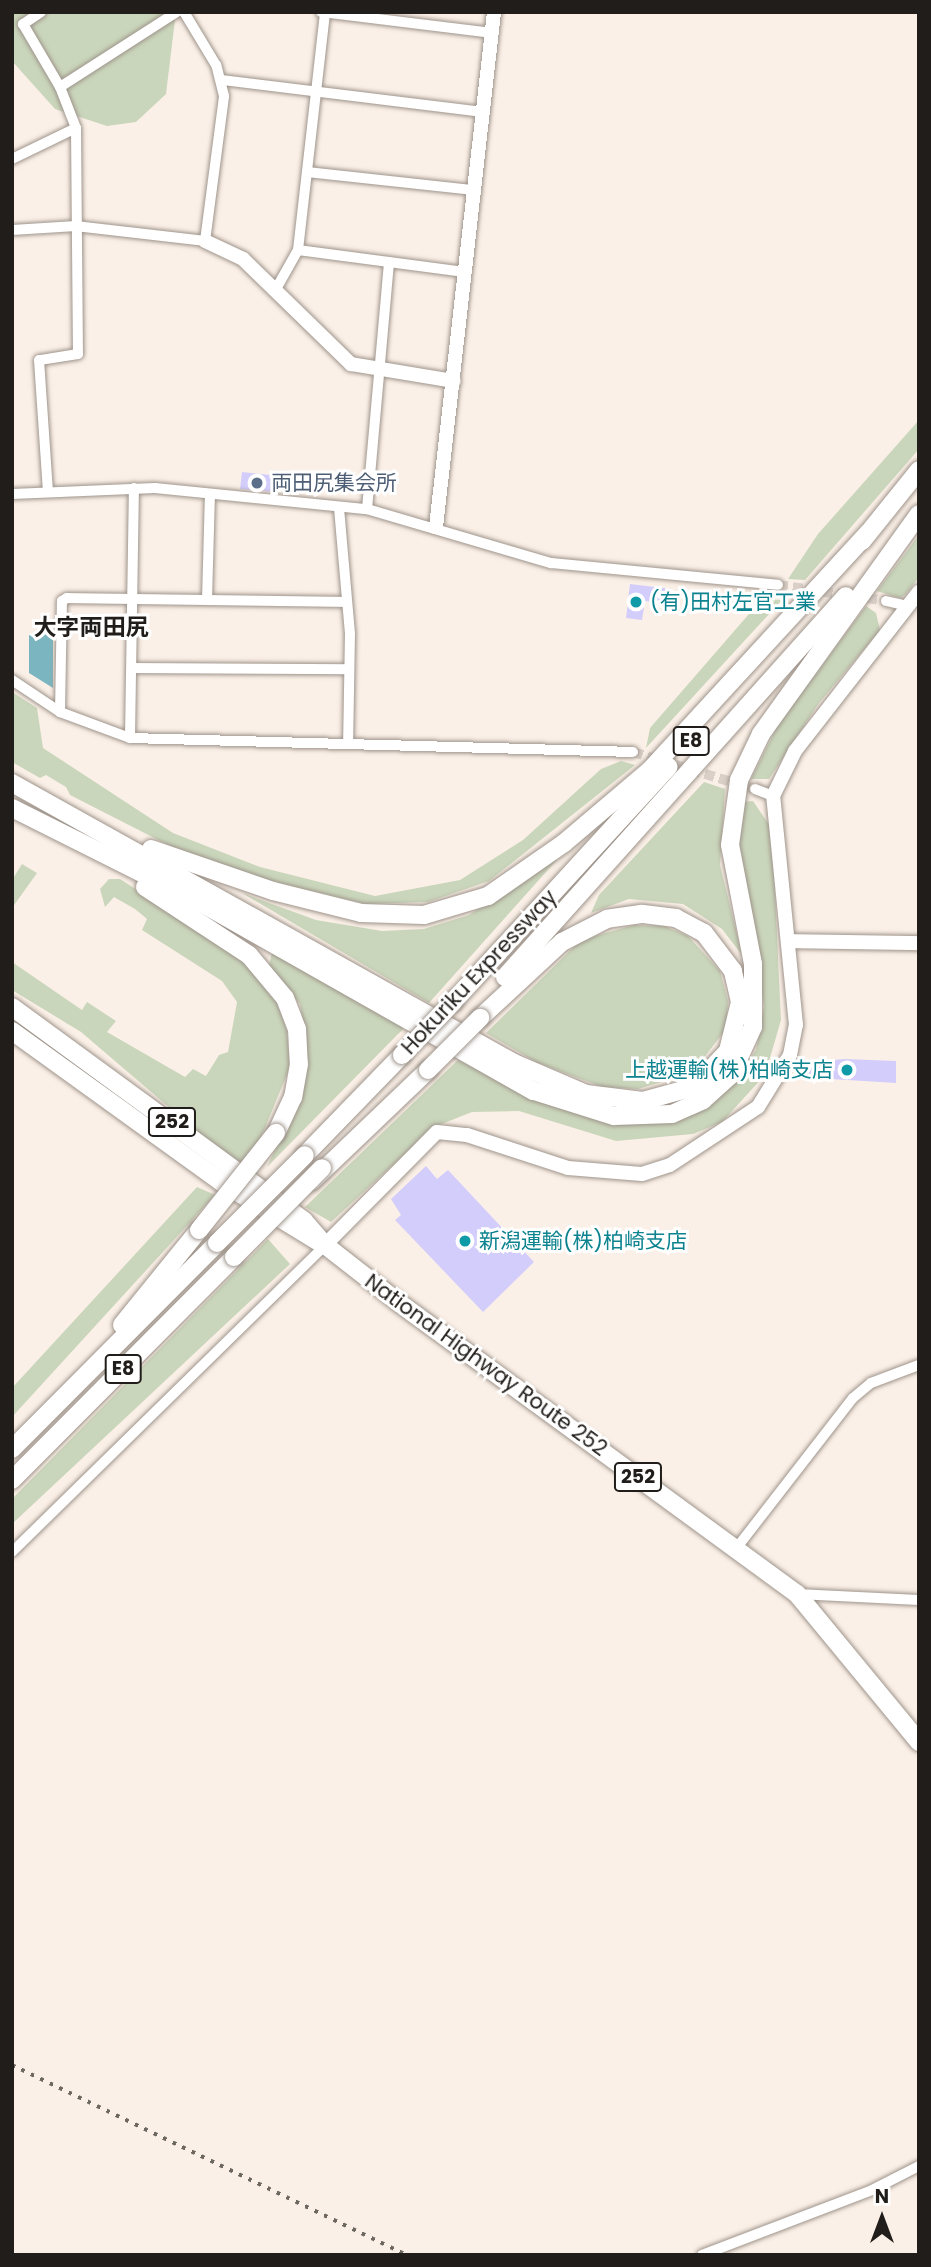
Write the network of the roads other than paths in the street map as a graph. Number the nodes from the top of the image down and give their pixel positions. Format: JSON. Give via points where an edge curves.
{"nodes":[{"id":1,"x":41,"y":12,"type":"edge"},
{"id":2,"x":177,"y":12,"type":"edge"},
{"id":3,"x":184,"y":12,"type":"edge"},
{"id":4,"x":324,"y":12,"type":"edge"},
{"id":5,"x":495,"y":12,"type":"edge"},
{"id":6,"x":492,"y":33,"type":"junction"},
{"id":7,"x":222,"y":80,"type":"junction"},
{"id":8,"x":60,"y":87,"type":"junction"},
{"id":9,"x":315,"y":90,"type":"junction"},
{"id":10,"x":482,"y":111,"type":"junction"},
{"id":11,"x":76,"y":128,"type":"junction"},
{"id":12,"x":12,"y":159,"type":"edge"},
{"id":13,"x":307,"y":172,"type":"junction"},
{"id":14,"x":474,"y":190,"type":"junction"},
{"id":15,"x":76,"y":226,"type":"junction"},
{"id":16,"x":12,"y":230,"type":"edge"},
{"id":17,"x":205,"y":241,"type":"junction"},
{"id":18,"x":298,"y":250,"type":"junction"},
{"id":19,"x":388,"y":262,"type":"junction"},
{"id":20,"x":466,"y":272,"type":"junction"},
{"id":21,"x":276,"y":289,"type":"junction"},
{"id":22,"x":377,"y":370,"type":"junction"},
{"id":23,"x":454,"y":381,"type":"junction"},
{"id":24,"x":919,"y":470,"type":"edge"},
{"id":25,"x":134,"y":488,"type":"junction"},
{"id":26,"x":48,"y":492,"type":"junction"},
{"id":27,"x":12,"y":494,"type":"edge"},
{"id":28,"x":210,"y":494,"type":"junction"},
{"id":29,"x":919,"y":507,"type":"edge"},
{"id":30,"x":339,"y":508,"type":"junction"},
{"id":31,"x":367,"y":509,"type":"junction"},
{"id":32,"x":919,"y":514,"type":"edge"},
{"id":33,"x":436,"y":527,"type":"junction"},
{"id":34,"x":869,"y":532,"type":"junction"},
{"id":35,"x":778,"y":585,"type":"tunnel mouth"},
{"id":36,"x":919,"y":592,"type":"edge"},
{"id":37,"x":133,"y":598,"type":"junction"},
{"id":38,"x":207,"y":600,"type":"junction"},
{"id":39,"x":887,"y":601,"type":"tunnel mouth"},
{"id":40,"x":346,"y":602,"type":"junction"},
{"id":41,"x":913,"y":607,"type":"edge"},
{"id":42,"x":132,"y":668,"type":"junction"},
{"id":43,"x":349,"y":669,"type":"junction"},
{"id":44,"x":12,"y":680,"type":"edge"},
{"id":45,"x":60,"y":712,"type":"junction"},
{"id":46,"x":130,"y":738,"type":"junction"},
{"id":47,"x":348,"y":744,"type":"junction"},
{"id":48,"x":633,"y":752,"type":"tunnel mouth"},
{"id":49,"x":12,"y":783,"type":"edge"},
{"id":50,"x":755,"y":789,"type":"tunnel mouth"},
{"id":51,"x":774,"y":796,"type":"junction"},
{"id":52,"x":12,"y":808,"type":"edge"},
{"id":53,"x":95,"y":828,"type":"junction"},
{"id":54,"x":85,"y":848,"type":"junction"},
{"id":55,"x":789,"y":941,"type":"junction"},
{"id":56,"x":919,"y":943,"type":"edge"},
{"id":57,"x":12,"y":999,"type":"edge"},
{"id":58,"x":12,"y":1007,"type":"edge"},
{"id":59,"x":476,"y":1016,"type":"junction"},
{"id":60,"x":12,"y":1031,"type":"edge"},
{"id":61,"x":108,"y":1074,"type":"junction"},
{"id":62,"x":326,"y":1245,"type":"junction"},
{"id":63,"x":919,"y":1365,"type":"edge"},
{"id":64,"x":12,"y":1448,"type":"edge"},
{"id":65,"x":12,"y":1480,"type":"edge"},
{"id":66,"x":735,"y":1550,"type":"junction"},
{"id":67,"x":12,"y":1552,"type":"edge"},
{"id":68,"x":797,"y":1594,"type":"junction"},
{"id":69,"x":919,"y":1600,"type":"edge"},
{"id":70,"x":919,"y":1742,"type":"edge"},
{"id":71,"x":919,"y":2166,"type":"edge"},
{"id":72,"x":702,"y":2255,"type":"edge"}],
"edges":[{"from":1,"to":8,"type":"street","via":[[23,24]]},
{"from":2,"to":8,"type":"street"},
{"from":3,"to":7,"type":"street"},
{"from":4,"to":6,"type":"street"},
{"from":4,"to":9,"type":"street"},
{"from":5,"to":6,"type":"street"},
{"from":6,"to":10,"type":"street"},
{"from":7,"to":9,"type":"street"},
{"from":7,"to":17,"type":"street"},
{"from":8,"to":11,"type":"street"},
{"from":9,"to":10,"type":"street"},
{"from":9,"to":13,"type":"street"},
{"from":10,"to":14,"type":"street"},
{"from":11,"to":12,"type":"street"},
{"from":11,"to":15,"type":"street"},
{"from":13,"to":14,"type":"street"},
{"from":13,"to":18,"type":"street"},
{"from":14,"to":20,"type":"street"},
{"from":15,"to":16,"type":"street"},
{"from":15,"to":17,"type":"street"},
{"from":15,"to":26,"type":"street","via":[[78,354],[39,360]]},
{"from":17,"to":21,"type":"street","via":[[243,259]]},
{"from":18,"to":19,"type":"street"},
{"from":18,"to":21,"type":"street"},
{"from":19,"to":20,"type":"street"},
{"from":19,"to":22,"type":"street"},
{"from":20,"to":23,"type":"street"},
{"from":21,"to":22,"type":"street","via":[[330,348],[351,364]]},
{"from":22,"to":23,"type":"street"},
{"from":22,"to":31,"type":"street"},
{"from":23,"to":33,"type":"street"},
{"from":24,"to":34,"type":"highway","name":"Hokuriku Expressway","number":"E8"},
{"from":25,"to":26,"type":"street"},
{"from":25,"to":28,"type":"street"},
{"from":25,"to":37,"type":"street"},
{"from":26,"to":27,"type":"street"},
{"from":28,"to":30,"type":"street"},
{"from":28,"to":38,"type":"street"},
{"from":29,"to":59,"type":"highway","name":"Hokuriku Expressway","number":"E8","via":[[732,730]]},
{"from":30,"to":31,"type":"street"},
{"from":30,"to":40,"type":"street"},
{"from":31,"to":33,"type":"street"},
{"from":32,"to":54,"type":"highway","via":[[761,734],[738,780],[730,845],[753,964],[754,1017],[748,1044],[731,1075],[688,1108],[633,1118],[555,1100],[194,899]]},
{"from":33,"to":35,"type":"street","via":[[551,563]]},
{"from":34,"to":53,"type":"highway","via":[[705,715],[624,793],[534,866],[466,905],[404,916],[334,907],[214,872]]},
{"from":34,"to":64,"type":"highway","name":"Hokuriku Expressway","number":"E8","bridge":true,"via":[[711,719],[453,1002]]},
{"from":36,"to":41,"type":"street"},
{"from":37,"to":38,"type":"street"},
{"from":37,"to":42,"type":"street"},
{"from":37,"to":45,"type":"street","via":[[62,601]]},
{"from":38,"to":40,"type":"street"},
{"from":39,"to":41,"type":"street"},
{"from":40,"to":43,"type":"street"},
{"from":41,"to":51,"type":"street","via":[[795,751]]},
{"from":42,"to":43,"type":"street"},
{"from":42,"to":46,"type":"street"},
{"from":43,"to":47,"type":"street"},
{"from":44,"to":45,"type":"street"},
{"from":45,"to":46,"type":"street"},
{"from":46,"to":47,"type":"street"},
{"from":47,"to":48,"type":"street"},
{"from":49,"to":53,"type":"highway"},
{"from":50,"to":51,"type":"street"},
{"from":51,"to":55,"type":"street"},
{"from":52,"to":54,"type":"highway"},
{"from":53,"to":59,"type":"highway","via":[[514,1063],[586,1094],[643,1101],[694,1087],[728,1051],[740,1002],[733,971],[710,939],[677,918],[641,914],[607,919],[562,942]]},
{"from":54,"to":64,"type":"highway","bridge":true,"via":[[232,944],[276,983],[293,1013],[299,1064],[293,1097],[276,1133]]},
{"from":55,"to":56,"type":"street"},
{"from":55,"to":62,"type":"street","via":[[796,1025],[790,1055],[758,1107],[730,1129],[670,1165],[642,1174],[568,1168],[467,1135],[437,1132]]},
{"from":57,"to":61,"type":"highway"},
{"from":58,"to":61,"type":"highway","name":"National Highway Route 252","number":"252"},
{"from":59,"to":65,"type":"highway","name":"Hokuriku Expressway","number":"E8","bridge":true},
{"from":60,"to":62,"type":"highway","name":"National Highway Route 252","number":"252","via":[[220,1182]]},
{"from":61,"to":62,"type":"highway","name":"National Highway Route 252","number":"252","via":[[304,1220]]},
{"from":62,"to":66,"type":"highway","name":"National Highway Route 252","number":"252"},
{"from":62,"to":67,"type":"street"},
{"from":63,"to":66,"type":"street","via":[[871,1382],[853,1398]]},
{"from":66,"to":68,"type":"highway","name":"National Highway Route 252","number":"252"},
{"from":68,"to":69,"type":"street"},
{"from":68,"to":70,"type":"highway","name":"National Highway Route 252","number":"252"},
{"from":71,"to":72,"type":"street","via":[[872,2190]]}]}
